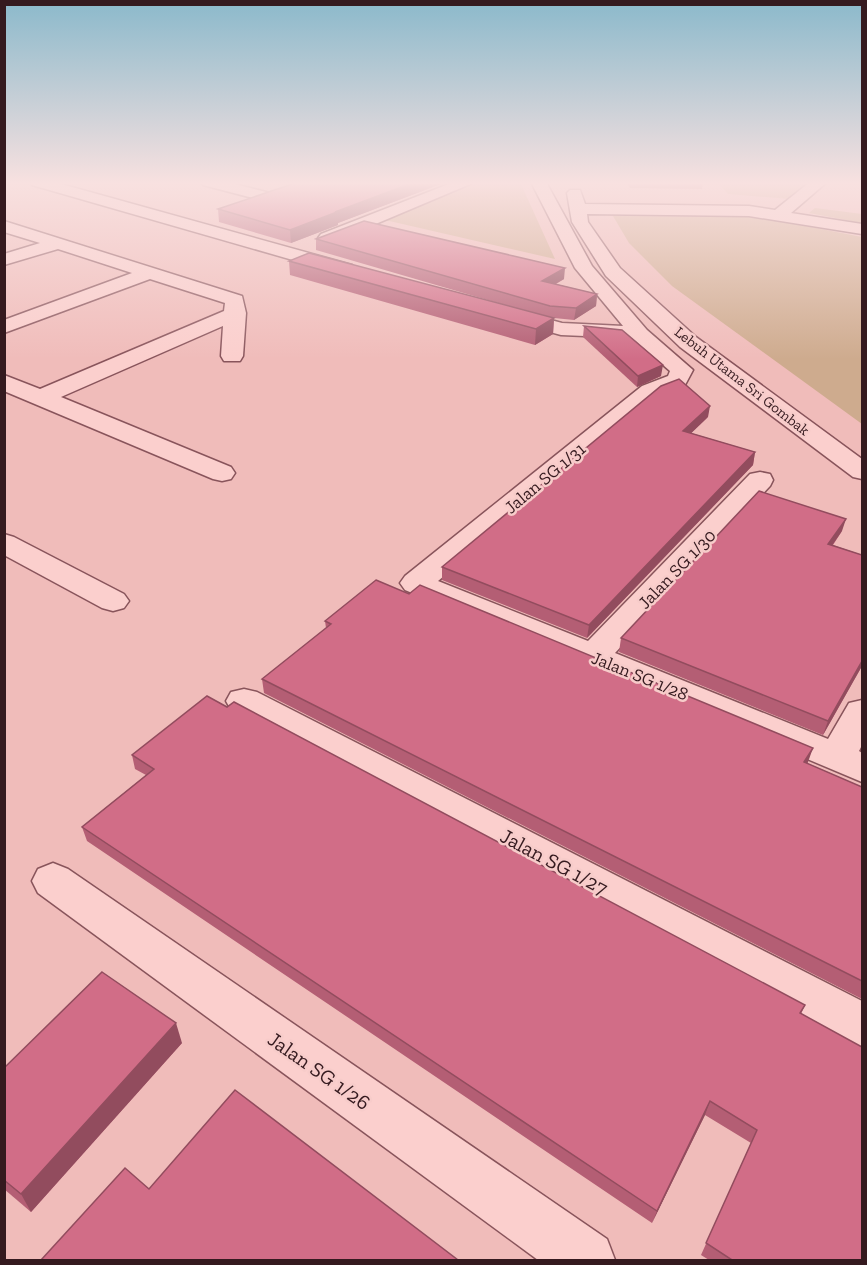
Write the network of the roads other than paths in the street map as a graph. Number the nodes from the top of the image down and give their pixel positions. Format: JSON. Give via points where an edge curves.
{"nodes":[{"id":1,"x":47,"y":241,"type":"edge"},
{"id":2,"x":246,"y":241,"type":"edge"},
{"id":3,"x":319,"y":241,"type":"edge"},
{"id":4,"x":563,"y":241,"type":"edge"},
{"id":5,"x":593,"y":241,"type":"edge"},
{"id":6,"x":55,"y":244,"type":"junction"},
{"id":7,"x":288,"y":253,"type":"junction"},
{"id":8,"x":627,"y":258,"type":"dead end"},
{"id":9,"x":4,"y":260,"type":"edge"},
{"id":10,"x":149,"y":273,"type":"junction"},
{"id":11,"x":368,"y":275,"type":"edge"},
{"id":12,"x":491,"y":310,"type":"edge"},
{"id":13,"x":236,"y":313,"type":"junction"},
{"id":14,"x":4,"y":327,"type":"edge"},
{"id":15,"x":640,"y":334,"type":"junction"},
{"id":16,"x":232,"y":356,"type":"dead end"},
{"id":17,"x":4,"y":382,"type":"edge"},
{"id":18,"x":42,"y":397,"type":"junction"},
{"id":19,"x":862,"y":455,"type":"edge"},
{"id":20,"x":862,"y":471,"type":"edge"},
{"id":21,"x":222,"y":473,"type":"dead end"},
{"id":22,"x":760,"y":480,"type":"dead end"},
{"id":23,"x":4,"y":543,"type":"edge"},
{"id":24,"x":416,"y":583,"type":"joint"},
{"id":25,"x":113,"y":601,"type":"dead end"},
{"id":26,"x":593,"y":657,"type":"junction"},
{"id":27,"x":244,"y":702,"type":"dead end"},
{"id":28,"x":862,"y":712,"type":"edge"},
{"id":29,"x":850,"y":763,"type":"edge"},
{"id":30,"x":53,"y":881,"type":"dead end"},
{"id":31,"x":862,"y":1025,"type":"edge"},
{"id":32,"x":586,"y":1260,"type":"edge"}],
"edges":[{"from":1,"to":6,"type":"street"},
{"from":2,"to":7,"type":"street"},
{"from":3,"to":7,"type":"street"},
{"from":4,"to":15,"type":"street","via":[[575,268]]},
{"from":5,"to":20,"type":"street","name":"Lebuh Utama Sri Gombak","via":[[613,272],[688,342]]},
{"from":6,"to":9,"type":"street"},
{"from":6,"to":10,"type":"street"},
{"from":7,"to":11,"type":"street"},
{"from":8,"to":19,"type":"street","name":"Lebuh Utama Sri Gombak","via":[[685,315]]},
{"from":10,"to":13,"type":"street","via":[[235,300]]},
{"from":10,"to":14,"type":"street"},
{"from":12,"to":15,"type":"street","via":[[561,329]]},
{"from":13,"to":16,"type":"street"},
{"from":13,"to":18,"type":"street"},
{"from":15,"to":24,"type":"street","name":"Jalan SG 1/31","via":[[681,370],[677,380],[650,392]]},
{"from":17,"to":18,"type":"street"},
{"from":18,"to":21,"type":"street"},
{"from":22,"to":26,"type":"street","name":"Jalan SG 1/30"},
{"from":23,"to":25,"type":"street"},
{"from":24,"to":26,"type":"street","name":"Jalan SG 1/28"},
{"from":26,"to":29,"type":"street","name":"Jalan SG 1/28"},
{"from":27,"to":31,"type":"street","name":"Jalan SG 1/27"},
{"from":28,"to":29,"type":"street"},
{"from":30,"to":32,"type":"street","name":"Jalan SG 1/26"}]}
